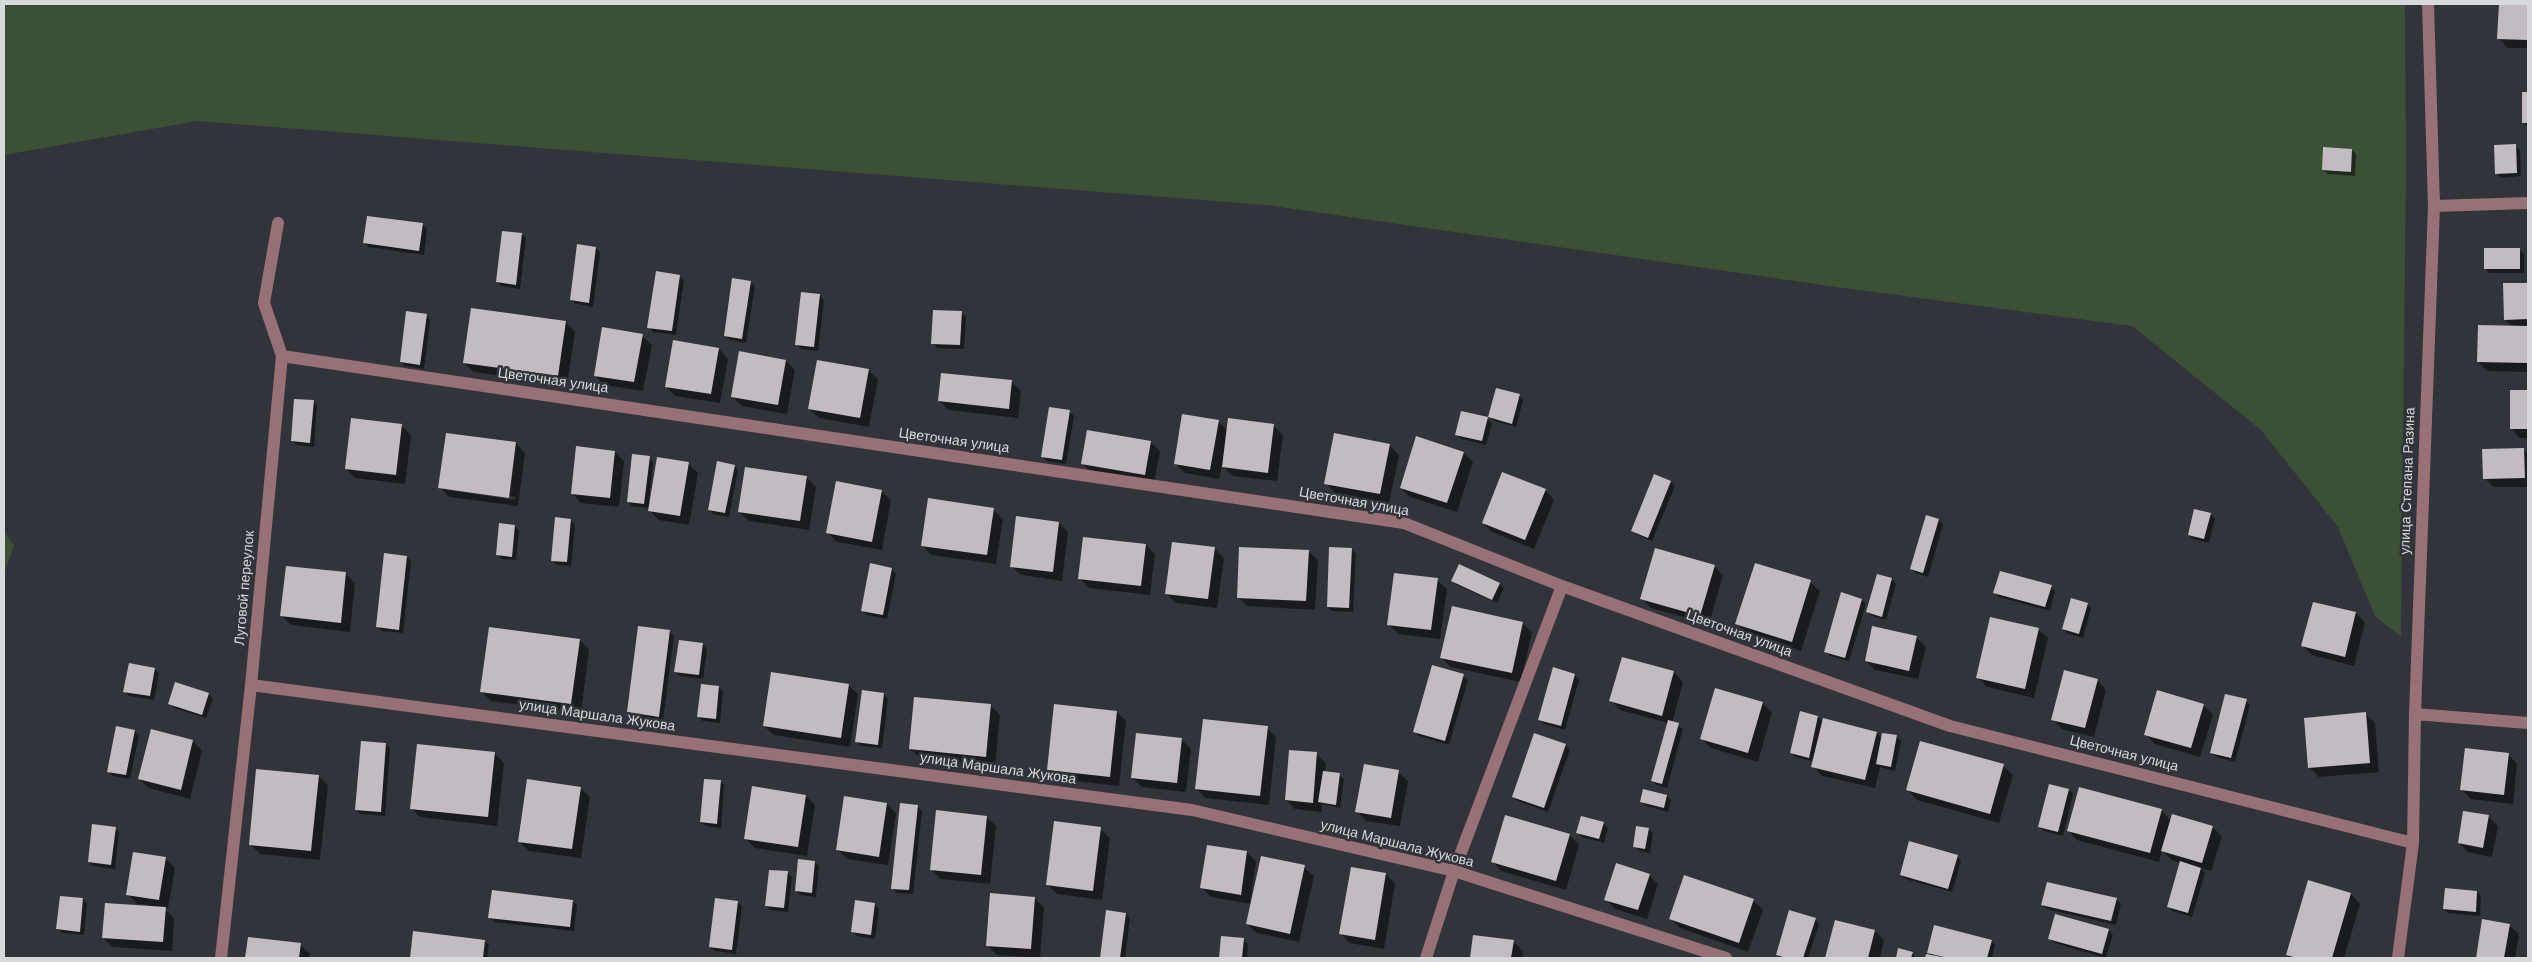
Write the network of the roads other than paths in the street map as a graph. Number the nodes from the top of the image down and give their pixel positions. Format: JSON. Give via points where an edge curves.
{"nodes":[{"id":1,"x":2428,"y":4,"type":"edge"},
{"id":2,"x":2528,"y":202,"type":"edge"},
{"id":3,"x":2434,"y":206,"type":"junction"},
{"id":4,"x":278,"y":223,"type":"dead end"},
{"id":5,"x":282,"y":356,"type":"junction"},
{"id":6,"x":1562,"y":586,"type":"junction"},
{"id":7,"x":251,"y":685,"type":"junction"},
{"id":8,"x":2415,"y":714,"type":"junction"},
{"id":9,"x":2528,"y":723,"type":"edge"},
{"id":10,"x":2413,"y":843,"type":"junction"},
{"id":11,"x":1454,"y":871,"type":"junction"},
{"id":12,"x":221,"y":958,"type":"edge"},
{"id":13,"x":1426,"y":958,"type":"edge"},
{"id":14,"x":1726,"y":958,"type":"edge"},
{"id":15,"x":2398,"y":958,"type":"edge"}],
"edges":[{"from":1,"to":3,"type":"street","name":"улица Степана Разина"},
{"from":2,"to":3,"type":"street"},
{"from":3,"to":8,"type":"street","name":"улица Степана Разина"},
{"from":4,"to":5,"type":"street","name":"Луговой переулок","via":[[264,303]]},
{"from":5,"to":6,"type":"street","name":"Цветочная улица","via":[[1404,523]]},
{"from":5,"to":7,"type":"street","name":"Луговой переулок"},
{"from":6,"to":10,"type":"street","name":"Цветочная улица","via":[[1950,726]]},
{"from":6,"to":11,"type":"street"},
{"from":7,"to":11,"type":"street","name":"улица Маршала Жукова","via":[[1192,810]]},
{"from":7,"to":12,"type":"street","name":"Луговой переулок"},
{"from":8,"to":9,"type":"street"},
{"from":8,"to":10,"type":"street","name":"улица Степана Разина"},
{"from":10,"to":15,"type":"street","name":"улица Степана Разина"},
{"from":11,"to":13,"type":"street"},
{"from":11,"to":14,"type":"street","name":"улица Маршала Жукова"}]}
